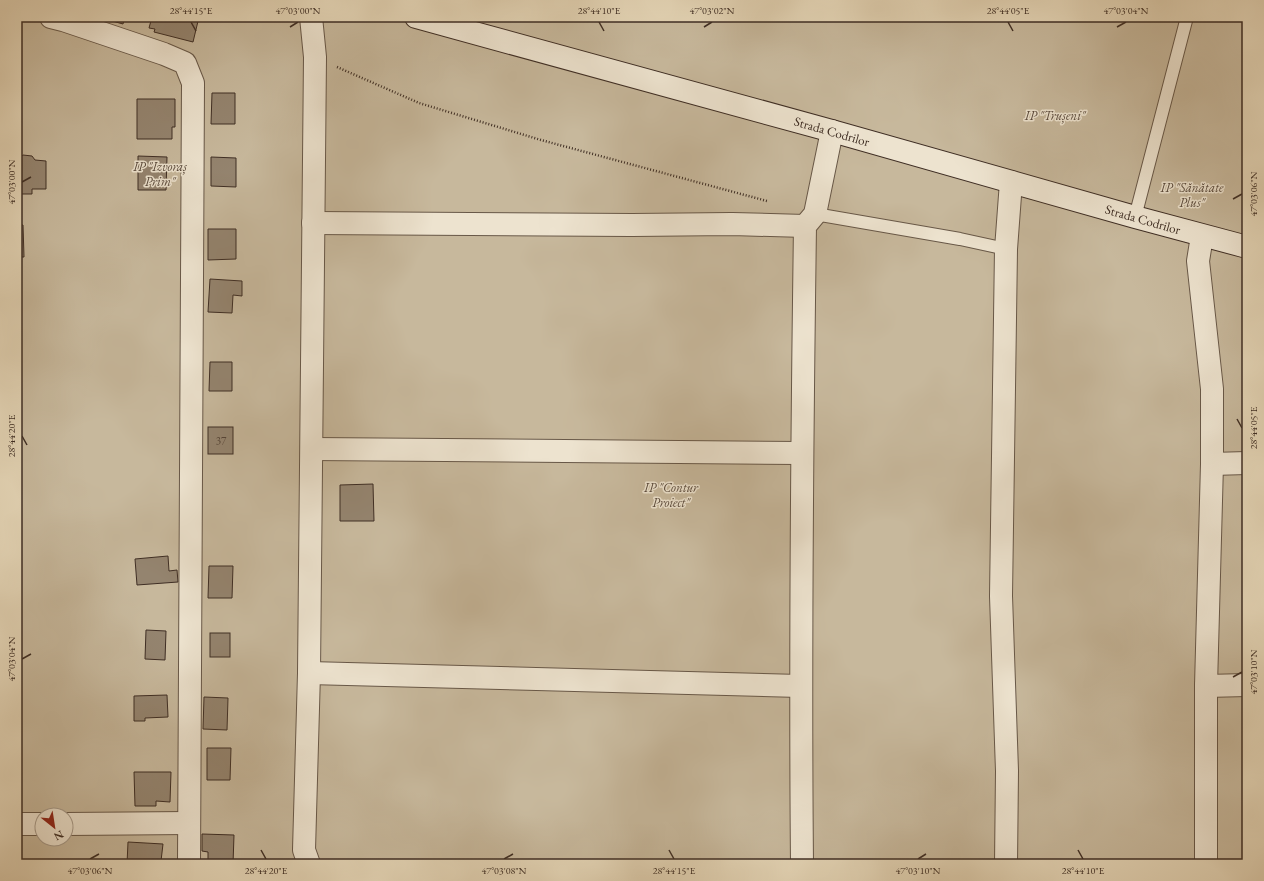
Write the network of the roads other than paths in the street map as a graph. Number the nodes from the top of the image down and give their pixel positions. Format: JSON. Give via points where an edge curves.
{"nodes":[{"id":1,"x":51,"y":17,"type":"edge"},
{"id":2,"x":311,"y":17,"type":"edge"},
{"id":3,"x":416,"y":17,"type":"edge"},
{"id":4,"x":1187,"y":17,"type":"edge"},
{"id":5,"x":466,"y":23,"type":"edge"},
{"id":6,"x":832,"y":131,"type":"junction"},
{"id":7,"x":1011,"y":182,"type":"junction"},
{"id":8,"x":1135,"y":217,"type":"junction"},
{"id":9,"x":810,"y":220,"type":"junction"},
{"id":10,"x":313,"y":223,"type":"junction"},
{"id":11,"x":1202,"y":236,"type":"junction"},
{"id":12,"x":1247,"y":247,"type":"edge"},
{"id":13,"x":1006,"y":250,"type":"junction"},
{"id":14,"x":312,"y":449,"type":"junction"},
{"id":15,"x":801,"y":453,"type":"junction"},
{"id":16,"x":1247,"y":463,"type":"edge"},
{"id":17,"x":1212,"y":464,"type":"junction"},
{"id":18,"x":309,"y":673,"type":"junction"},
{"id":19,"x":1247,"y":685,"type":"edge"},
{"id":20,"x":800,"y":686,"type":"junction"},
{"id":21,"x":1206,"y":686,"type":"junction"},
{"id":22,"x":189,"y":823,"type":"junction"},
{"id":23,"x":17,"y":824,"type":"edge"},
{"id":24,"x":34,"y":824,"type":"edge"},
{"id":25,"x":74,"y":824,"type":"edge"},
{"id":26,"x":189,"y":864,"type":"edge"},
{"id":27,"x":309,"y":864,"type":"edge"},
{"id":28,"x":802,"y":864,"type":"edge"},
{"id":29,"x":1006,"y":864,"type":"edge"},
{"id":30,"x":1206,"y":864,"type":"edge"}],
"edges":[{"from":1,"to":22,"type":"street","via":[[185,63],[194,83]]},
{"from":2,"to":10,"type":"street","via":[[315,57]]},
{"from":3,"to":5,"type":"street","name":"Strada Codrilor"},
{"from":4,"to":8,"type":"lane"},
{"from":5,"to":6,"type":"street","name":"Strada Codrilor"},
{"from":6,"to":7,"type":"street","name":"Strada Codrilor"},
{"from":6,"to":9,"type":"street"},
{"from":7,"to":8,"type":"street","name":"Strada Codrilor"},
{"from":7,"to":13,"type":"street"},
{"from":8,"to":11,"type":"street","name":"Strada Codrilor"},
{"from":9,"to":10,"type":"street","via":[[616,225]]},
{"from":9,"to":13,"type":"lane","via":[[960,239]]},
{"from":9,"to":15,"type":"street"},
{"from":10,"to":14,"type":"street"},
{"from":11,"to":12,"type":"street","name":"Strada Codrilor"},
{"from":11,"to":17,"type":"street","via":[[1198,261],[1212,389]]},
{"from":13,"to":29,"type":"street","via":[[1000,596],[1007,771]]},
{"from":14,"to":15,"type":"street"},
{"from":14,"to":18,"type":"street"},
{"from":15,"to":20,"type":"street"},
{"from":16,"to":17,"type":"street"},
{"from":17,"to":21,"type":"street"},
{"from":18,"to":20,"type":"street"},
{"from":18,"to":27,"type":"street","via":[[304,850]]},
{"from":19,"to":21,"type":"street"},
{"from":20,"to":28,"type":"street"},
{"from":21,"to":30,"type":"street"},
{"from":22,"to":25,"type":"street"},
{"from":22,"to":26,"type":"street"},
{"from":23,"to":24,"type":"street"}]}
